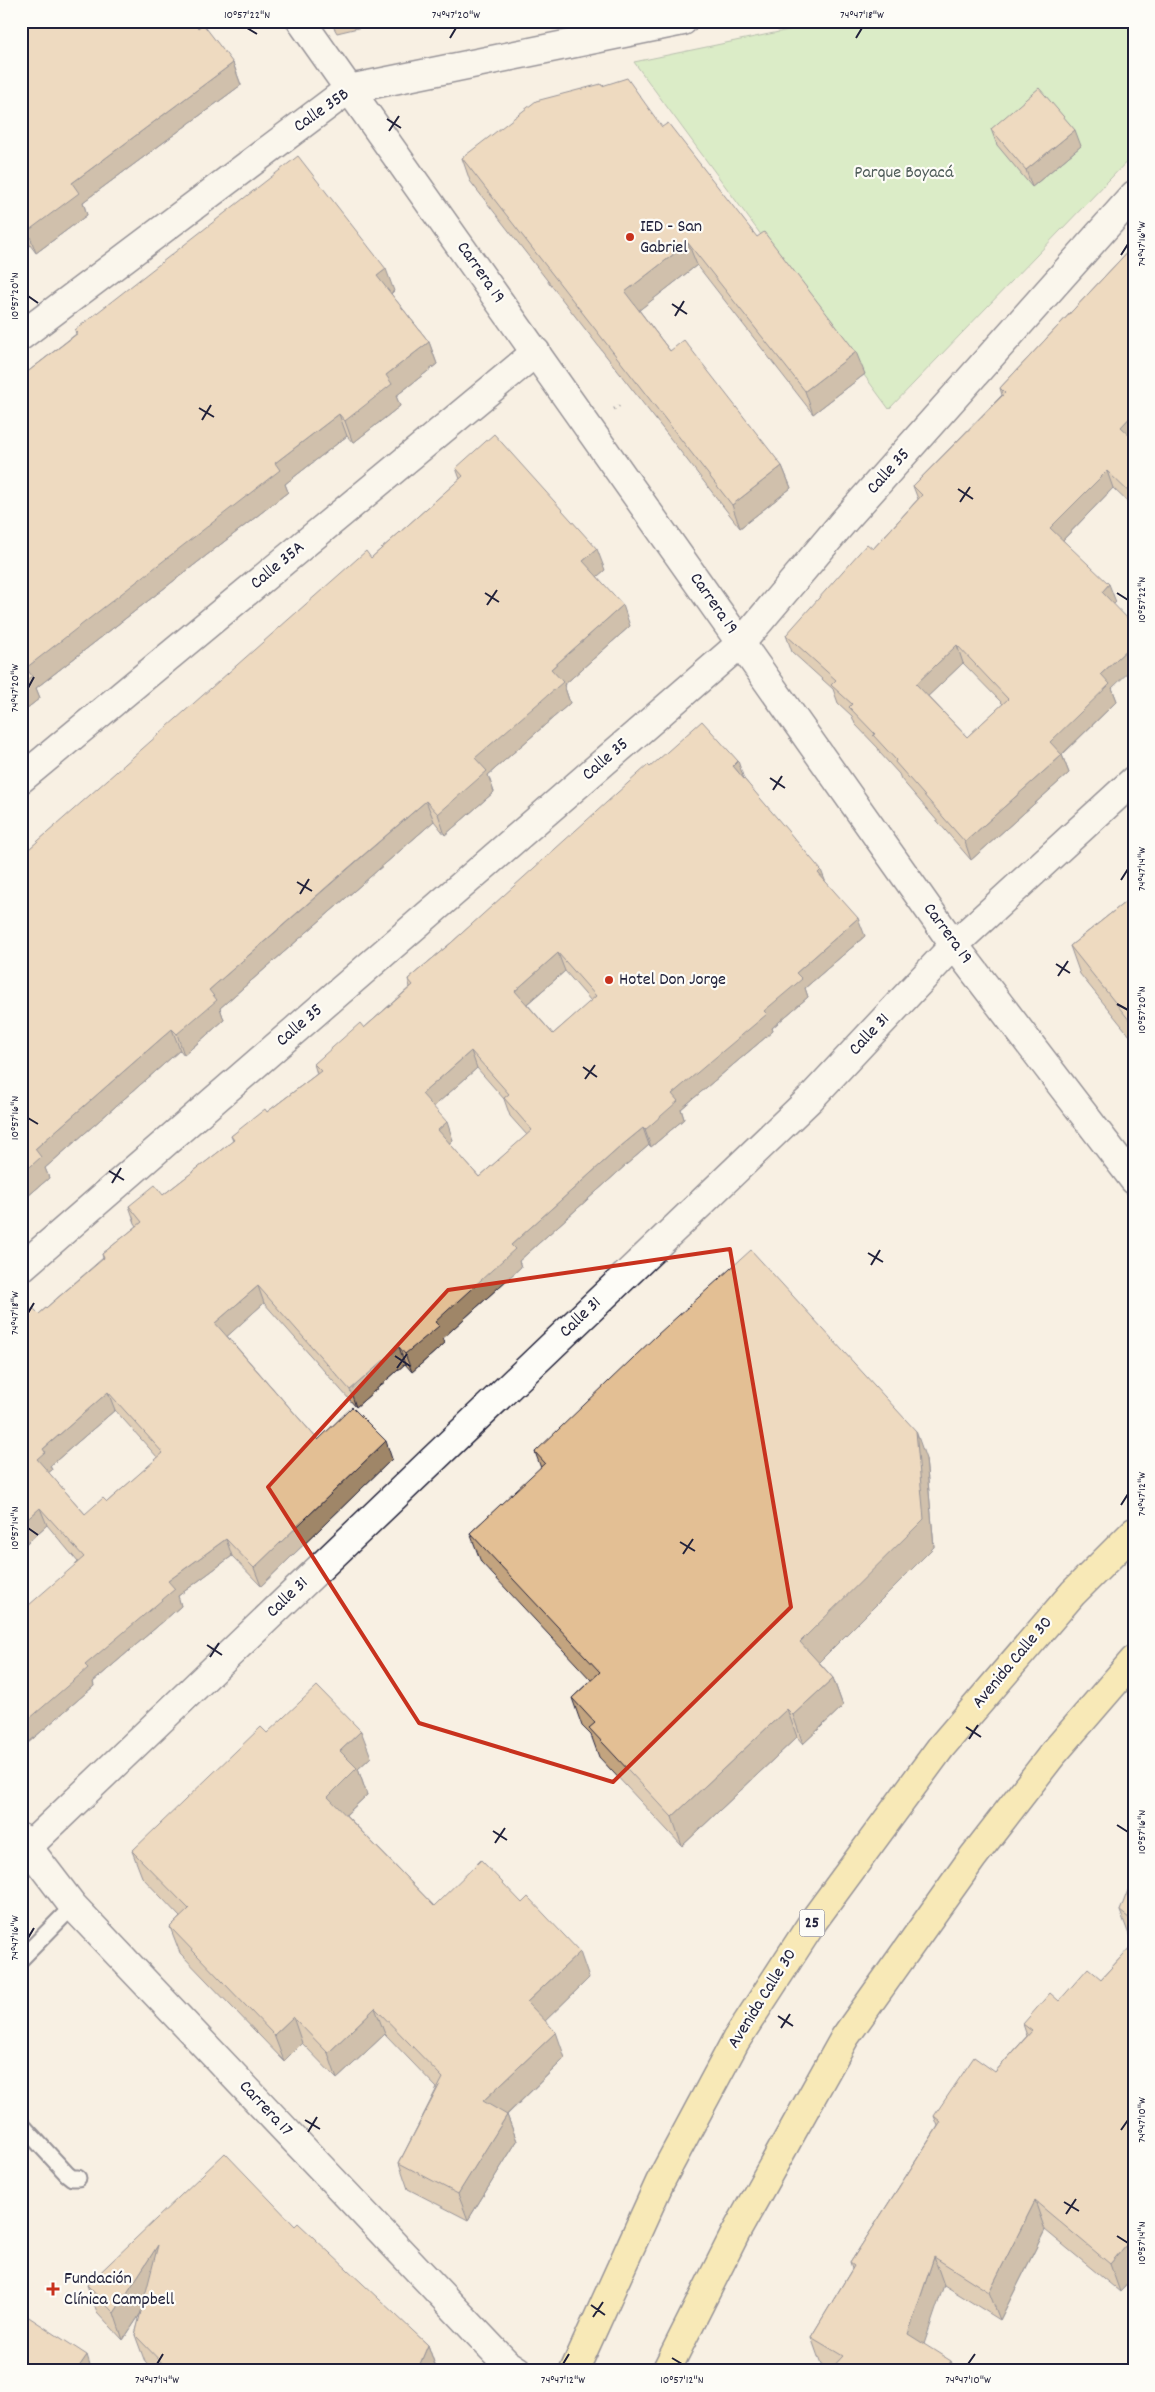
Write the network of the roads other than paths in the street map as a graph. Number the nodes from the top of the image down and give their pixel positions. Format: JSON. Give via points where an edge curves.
{"nodes":[{"id":1,"x":301,"y":21,"type":"edge"},
{"id":2,"x":683,"y":21,"type":"edge"},
{"id":3,"x":349,"y":89,"type":"junction"},
{"id":4,"x":1134,"y":195,"type":"edge"},
{"id":5,"x":21,"y":336,"type":"edge"},
{"id":6,"x":536,"y":352,"type":"junction"},
{"id":7,"x":741,"y":643,"type":"junction"},
{"id":8,"x":21,"y":779,"type":"edge"},
{"id":9,"x":1134,"y":780,"type":"edge"},
{"id":10,"x":954,"y":945,"type":"junction"},
{"id":11,"x":1134,"y":1180,"type":"edge"},
{"id":12,"x":21,"y":1268,"type":"edge"},
{"id":13,"x":1134,"y":1532,"type":"edge"},
{"id":14,"x":1134,"y":1660,"type":"edge"},
{"id":15,"x":24,"y":1844,"type":"edge"},
{"id":16,"x":73,"y":1906,"type":"junction"},
{"id":17,"x":21,"y":1959,"type":"edge"},
{"id":18,"x":21,"y":2124,"type":"edge"},
{"id":19,"x":78,"y":2178,"type":"dead end"},
{"id":20,"x":518,"y":2371,"type":"edge"},
{"id":21,"x":574,"y":2371,"type":"edge"},
{"id":22,"x":666,"y":2371,"type":"edge"}],
"edges":[{"from":1,"to":3,"type":"street","name":"Carrera 19"},
{"from":2,"to":3,"type":"street","name":"Calle 35B"},
{"from":3,"to":5,"type":"street","name":"Calle 35B"},
{"from":3,"to":6,"type":"street","name":"Carrera 19"},
{"from":4,"to":7,"type":"street","name":"Calle 35"},
{"from":6,"to":7,"type":"street","name":"Carrera 19"},
{"from":6,"to":8,"type":"street","name":"Calle 35A"},
{"from":7,"to":10,"type":"street","name":"Carrera 19"},
{"from":7,"to":12,"type":"street","name":"Calle 35"},
{"from":9,"to":10,"type":"street","name":"Calle 31"},
{"from":10,"to":11,"type":"street","name":"Carrera 19"},
{"from":10,"to":15,"type":"street","name":"Calle 31","via":[[810,1099]]},
{"from":13,"to":21,"type":"highway","name":"Avenida Calle 30","number":"25","via":[[1073,1593],[941,1747],[814,1920],[736,2040],[660,2182]]},
{"from":14,"to":22,"type":"highway","via":[[1052,1755],[973,1858],[845,2037],[735,2234]]},
{"from":15,"to":16,"type":"street","name":"Carrera 17"},
{"from":16,"to":17,"type":"lane"},
{"from":16,"to":20,"type":"street","name":"Carrera 17","via":[[506,2363]]},
{"from":18,"to":19,"type":"lane","via":[[67,2174]]}]}
